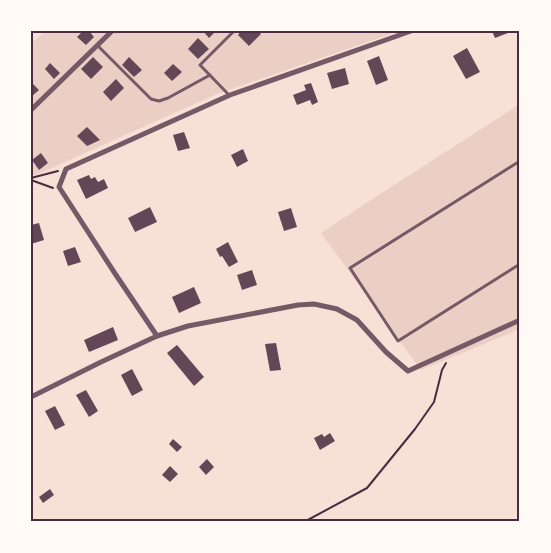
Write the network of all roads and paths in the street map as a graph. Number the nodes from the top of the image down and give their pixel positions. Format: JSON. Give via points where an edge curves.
{"nodes":[{"id":1,"x":112,"y":31,"type":"edge"},
{"id":2,"x":234,"y":31,"type":"edge"},
{"id":3,"x":411,"y":31,"type":"edge"},
{"id":4,"x":98,"y":46,"type":"junction"},
{"id":5,"x":210,"y":75,"type":"junction"},
{"id":6,"x":230,"y":96,"type":"junction"},
{"id":7,"x":31,"y":110,"type":"edge"},
{"id":8,"x":520,"y":160,"type":"edge"},
{"id":9,"x":66,"y":169,"type":"junction"},
{"id":10,"x":31,"y":179,"type":"edge"},
{"id":11,"x":59,"y":187,"type":"junction"},
{"id":12,"x":520,"y":264,"type":"edge"},
{"id":13,"x":520,"y":320,"type":"edge"},
{"id":14,"x":157,"y":336,"type":"junction"},
{"id":15,"x":453,"y":350,"type":"junction"},
{"id":16,"x":31,"y":397,"type":"edge"},
{"id":17,"x":304,"y":522,"type":"edge"}],
"edges":[{"from":1,"to":4,"type":"street"},
{"from":2,"to":5,"type":"lane","via":[[200,65]]},
{"from":3,"to":6,"type":"street"},
{"from":4,"to":5,"type":"lane","via":[[151,99],[168,98]]},
{"from":4,"to":7,"type":"street"},
{"from":5,"to":6,"type":"lane"},
{"from":6,"to":9,"type":"street"},
{"from":8,"to":12,"type":"lane","via":[[350,268],[398,341]]},
{"from":9,"to":10,"type":"path"},
{"from":9,"to":11,"type":"street"},
{"from":10,"to":11,"type":"path"},
{"from":11,"to":14,"type":"street"},
{"from":13,"to":15,"type":"street"},
{"from":14,"to":15,"type":"street","via":[[188,326],[314,304],[337,309],[357,320],[408,372]]},
{"from":14,"to":16,"type":"street"},
{"from":15,"to":17,"type":"path","via":[[442,370],[434,402],[367,488]]}]}
